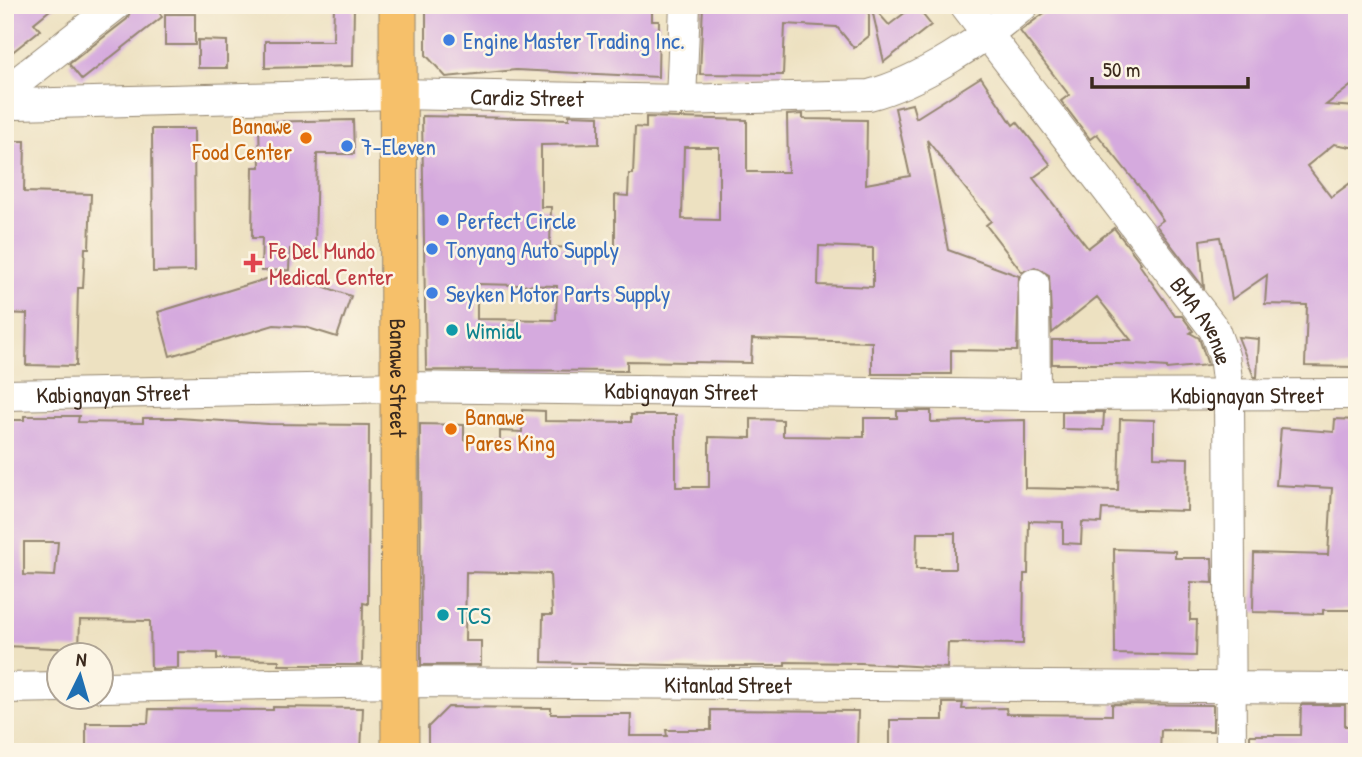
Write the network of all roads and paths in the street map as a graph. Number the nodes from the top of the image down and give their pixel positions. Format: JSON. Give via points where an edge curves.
{"nodes":[{"id":1,"x":116,"y":5,"type":"edge"},
{"id":2,"x":398,"y":5,"type":"edge"},
{"id":3,"x":685,"y":5,"type":"edge"},
{"id":4,"x":965,"y":5,"type":"edge"},
{"id":5,"x":1024,"y":5,"type":"edge"},
{"id":6,"x":988,"y":35,"type":"junction"},
{"id":7,"x":5,"y":92,"type":"edge"},
{"id":8,"x":398,"y":94,"type":"junction"},
{"id":9,"x":5,"y":99,"type":"edge"},
{"id":10,"x":681,"y":100,"type":"junction"},
{"id":11,"x":1034,"y":284,"type":"dead end"},
{"id":12,"x":401,"y":387,"type":"junction"},
{"id":13,"x":1357,"y":394,"type":"edge"},
{"id":14,"x":5,"y":395,"type":"edge"},
{"id":15,"x":1035,"y":395,"type":"junction"},
{"id":16,"x":1229,"y":395,"type":"junction"},
{"id":17,"x":401,"y":682,"type":"junction"},
{"id":18,"x":46,"y":687,"type":"edge"},
{"id":19,"x":116,"y":687,"type":"edge"},
{"id":20,"x":5,"y":688,"type":"edge"},
{"id":21,"x":1357,"y":688,"type":"edge"},
{"id":22,"x":1233,"y":689,"type":"junction"},
{"id":23,"x":400,"y":752,"type":"edge"},
{"id":24,"x":1231,"y":752,"type":"edge"}],
"edges":[{"from":1,"to":7,"type":"street"},
{"from":2,"to":8,"type":"main road","name":"Banawe Street"},
{"from":3,"to":10,"type":"street"},
{"from":4,"to":6,"type":"street","name":"BMA Avenue"},
{"from":5,"to":6,"type":"street","name":"Cardiz Street"},
{"from":6,"to":10,"type":"street","name":"Cardiz Street","via":[[888,90],[869,95]]},
{"from":6,"to":16,"type":"street","name":"BMA Avenue","via":[[1214,329],[1224,356]]},
{"from":8,"to":9,"type":"street","name":"Cardiz Street","via":[[17,104]]},
{"from":8,"to":10,"type":"street","name":"Cardiz Street"},
{"from":8,"to":12,"type":"main road","name":"Banawe Street"},
{"from":11,"to":15,"type":"street"},
{"from":12,"to":14,"type":"street","name":"Kabignayan Street"},
{"from":12,"to":15,"type":"street","name":"Kabignayan Street"},
{"from":12,"to":17,"type":"main road","name":"Banawe Street"},
{"from":13,"to":16,"type":"street","name":"Kabignayan Street"},
{"from":15,"to":16,"type":"street","name":"Kabignayan Street"},
{"from":16,"to":22,"type":"street","name":"BMA Avenue"},
{"from":17,"to":19,"type":"street","name":"Kitanlad Street"},
{"from":17,"to":22,"type":"street","name":"Kitanlad Street"},
{"from":17,"to":23,"type":"main road","name":"Banawe Street"},
{"from":18,"to":20,"type":"street"},
{"from":21,"to":22,"type":"street","name":"Kitanlad Street"},
{"from":22,"to":24,"type":"street","name":"BMA Avenue"}]}
